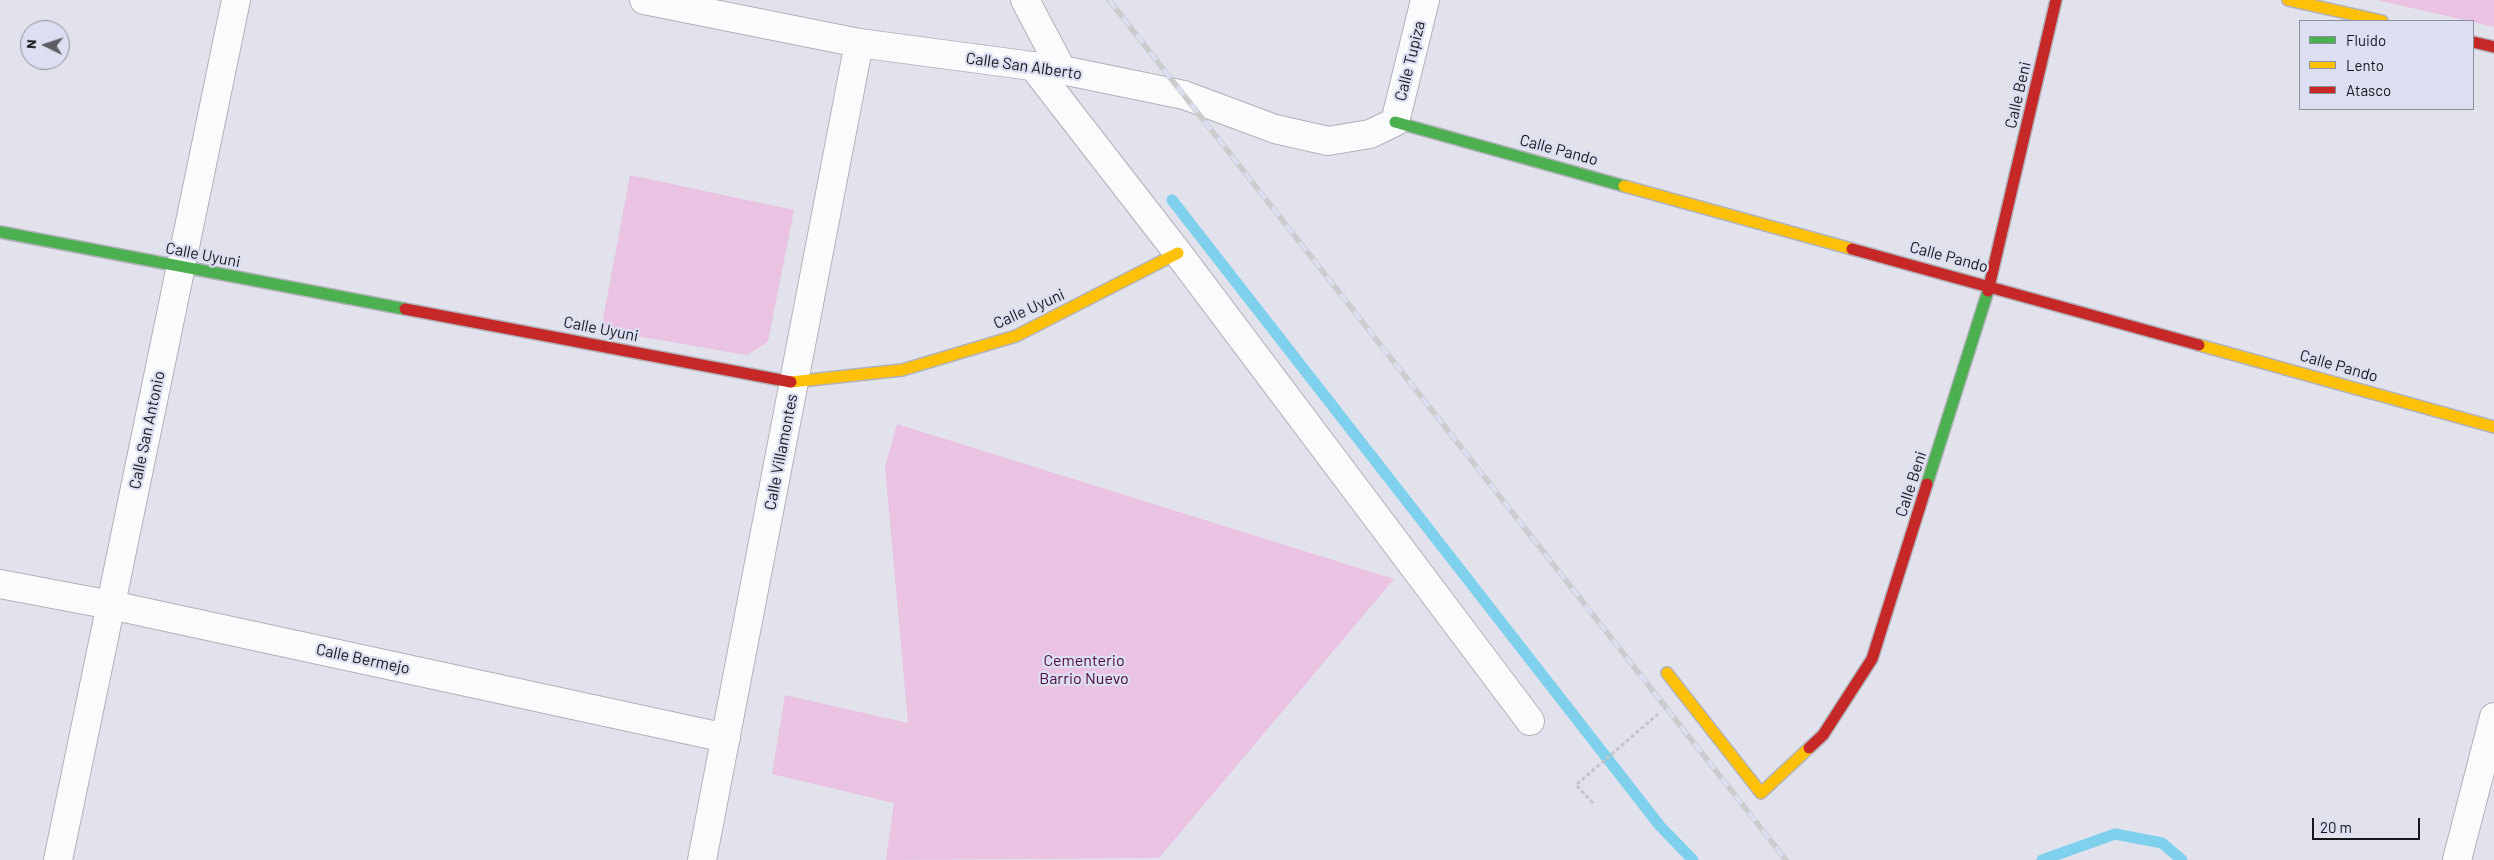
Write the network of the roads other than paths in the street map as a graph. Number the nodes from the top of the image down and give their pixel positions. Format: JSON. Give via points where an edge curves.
{"nodes":[{"id":1,"x":236,"y":0,"type":"edge"},
{"id":2,"x":644,"y":0,"type":"edge"},
{"id":3,"x":1025,"y":0,"type":"edge"},
{"id":4,"x":1425,"y":0,"type":"edge"},
{"id":5,"x":2056,"y":0,"type":"edge"},
{"id":6,"x":2288,"y":0,"type":"edge"},
{"id":7,"x":2378,"y":20,"type":"edge"},
{"id":8,"x":2474,"y":42,"type":"edge"},
{"id":9,"x":859,"y":43,"type":"junction"},
{"id":10,"x":2494,"y":47,"type":"edge"},
{"id":11,"x":1033,"y":66,"type":"junction"},
{"id":12,"x":1062,"y":70,"type":"junction"},
{"id":13,"x":1395,"y":122,"type":"junction"},
{"id":14,"x":0,"y":232,"type":"edge"},
{"id":15,"x":1178,"y":253,"type":"junction"},
{"id":16,"x":181,"y":267,"type":"junction"},
{"id":17,"x":1990,"y":285,"type":"junction"},
{"id":18,"x":794,"y":382,"type":"junction"},
{"id":19,"x":2494,"y":426,"type":"edge"},
{"id":20,"x":0,"y":584,"type":"edge"},
{"id":21,"x":111,"y":604,"type":"junction"},
{"id":22,"x":1668,"y":673,"type":"dead end"},
{"id":23,"x":2494,"y":717,"type":"edge"},
{"id":24,"x":1530,"y":721,"type":"dead end"},
{"id":25,"x":726,"y":738,"type":"junction"},
{"id":26,"x":58,"y":860,"type":"edge"},
{"id":27,"x":702,"y":860,"type":"edge"},
{"id":28,"x":2457,"y":860,"type":"edge"}],
"edges":[{"from":1,"to":16,"type":"street","name":"Calle San Antonio"},
{"from":2,"to":9,"type":"street","name":"Calle San Alberto"},
{"from":3,"to":12,"type":"street"},
{"from":4,"to":13,"type":"street","name":"Calle Tupiza"},
{"from":5,"to":17,"type":"main road","name":"Calle Beni"},
{"from":6,"to":7,"type":"main road"},
{"from":8,"to":10,"type":"main road"},
{"from":9,"to":11,"type":"street","name":"Calle San Alberto"},
{"from":9,"to":18,"type":"street","name":"Calle Villamontes"},
{"from":11,"to":12,"type":"street","name":"Calle San Alberto"},
{"from":11,"to":15,"type":"street"},
{"from":12,"to":13,"type":"street","name":"Calle San Alberto","via":[[1184,94],[1275,129],[1328,141],[1370,134]]},
{"from":13,"to":17,"type":"main road","name":"Calle Pando"},
{"from":14,"to":16,"type":"main road","name":"Calle Uyuni"},
{"from":15,"to":18,"type":"main road","name":"Calle Uyuni","via":[[1016,336],[902,370]]},
{"from":15,"to":24,"type":"street"},
{"from":16,"to":18,"type":"main road","name":"Calle Uyuni"},
{"from":16,"to":21,"type":"street","name":"Calle San Antonio"},
{"from":17,"to":19,"type":"main road","name":"Calle Pando"},
{"from":17,"to":22,"type":"main road","name":"Calle Beni","via":[[1872,659],[1823,735],[1761,793]]},
{"from":18,"to":25,"type":"street","name":"Calle Villamontes"},
{"from":20,"to":21,"type":"street","name":"Calle Bermejo"},
{"from":21,"to":25,"type":"street","name":"Calle Bermejo"},
{"from":21,"to":26,"type":"street","name":"Calle San Antonio"},
{"from":23,"to":28,"type":"street"},
{"from":25,"to":27,"type":"street","name":"Calle Villamontes"}]}
